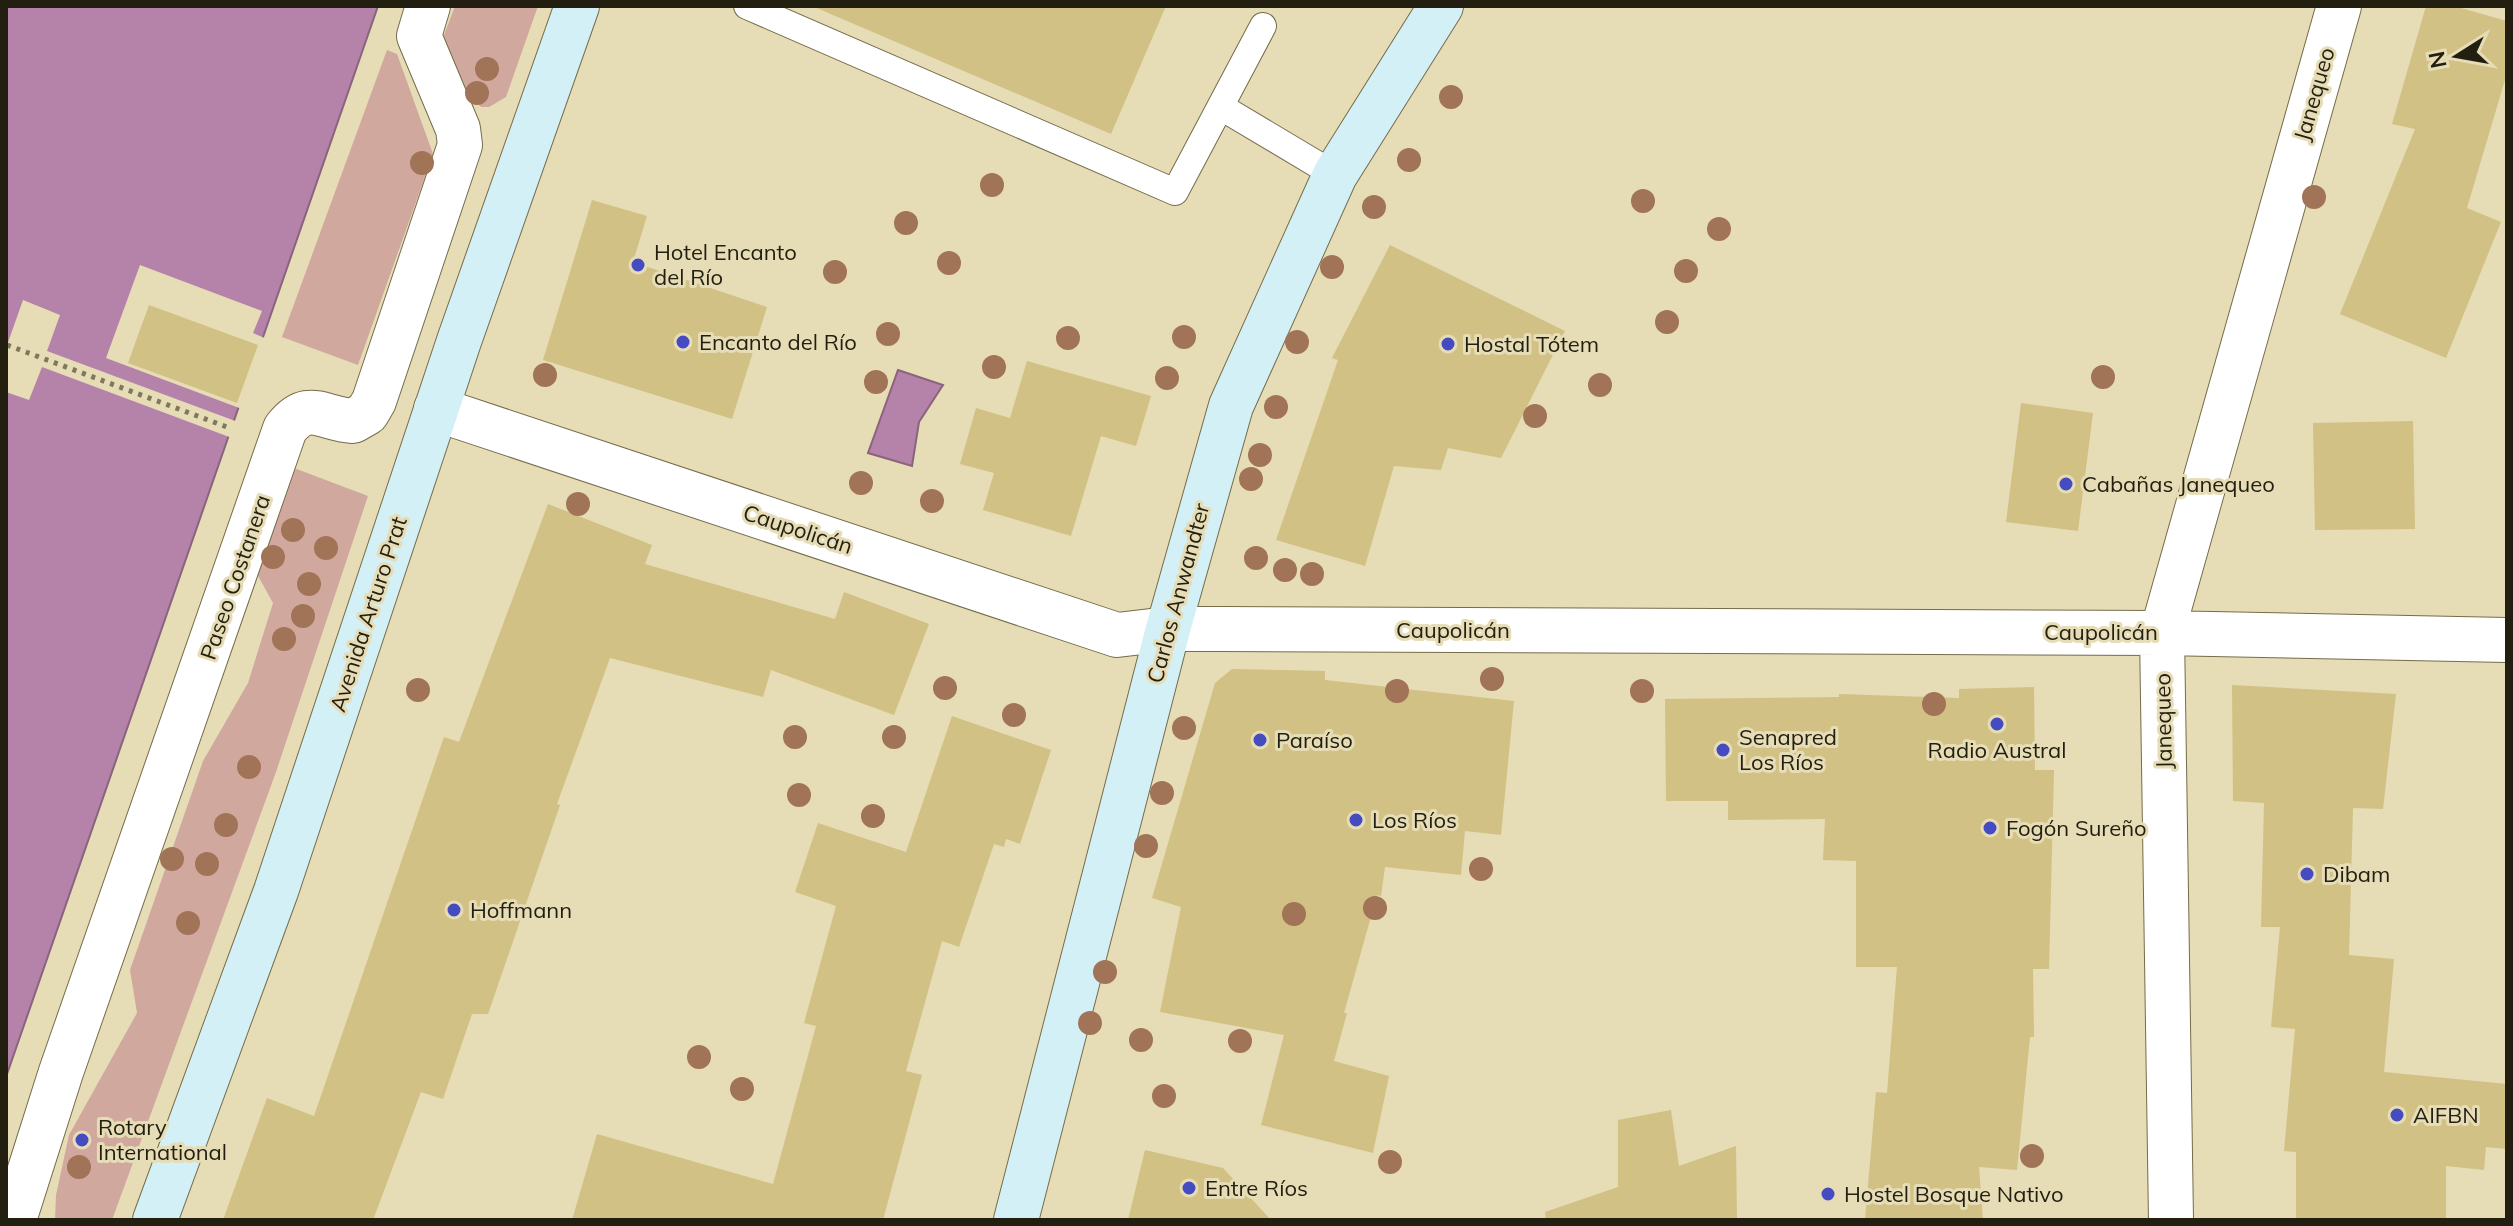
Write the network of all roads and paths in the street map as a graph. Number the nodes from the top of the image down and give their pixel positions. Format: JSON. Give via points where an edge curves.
{"nodes":[{"id":1,"x":428,"y":6,"type":"edge"},
{"id":2,"x":577,"y":6,"type":"edge"},
{"id":3,"x":747,"y":6,"type":"edge"},
{"id":4,"x":1441,"y":6,"type":"edge"},
{"id":5,"x":2339,"y":6,"type":"edge"},
{"id":6,"x":1263,"y":26,"type":"dead end"},
{"id":7,"x":1221,"y":107,"type":"junction"},
{"id":8,"x":1335,"y":175,"type":"junction"},
{"id":9,"x":7,"y":345,"type":"edge"},
{"id":10,"x":436,"y":409,"type":"junction"},
{"id":11,"x":280,"y":447,"type":"junction"},
{"id":12,"x":1168,"y":629,"type":"junction"},
{"id":13,"x":2162,"y":633,"type":"junction"},
{"id":14,"x":2507,"y":640,"type":"edge"},
{"id":15,"x":14,"y":1220,"type":"edge"},
{"id":16,"x":155,"y":1220,"type":"edge"},
{"id":17,"x":1016,"y":1220,"type":"edge"},
{"id":18,"x":2171,"y":1220,"type":"edge"}],
"edges":[{"from":1,"to":11,"type":"street","name":"Paseo Costanera","via":[[419,36],[458,129],[455,161],[367,413],[353,421],[306,411],[285,429]]},
{"from":2,"to":10,"type":"street","name":"Avenida Arturo Prat"},
{"from":3,"to":7,"type":"lane","via":[[1175,192]]},
{"from":4,"to":8,"type":"street","name":"Carlos Anwandter"},
{"from":5,"to":13,"type":"street","name":"Janequeo"},
{"from":6,"to":7,"type":"lane"},
{"from":7,"to":8,"type":"lane"},
{"from":8,"to":12,"type":"street","name":"Carlos Anwandter","via":[[1231,406]]},
{"from":9,"to":11,"type":"path"},
{"from":10,"to":12,"type":"street","name":"Caupolicán","via":[[1117,635]]},
{"from":10,"to":16,"type":"street","name":"Avenida Arturo Prat","via":[[276,891]]},
{"from":11,"to":15,"type":"street","name":"Paseo Costanera"},
{"from":12,"to":13,"type":"street","name":"Caupolicán"},
{"from":12,"to":17,"type":"street","name":"Carlos Anwandter"},
{"from":13,"to":14,"type":"street","name":"Caupolicán"},
{"from":13,"to":18,"type":"street","name":"Janequeo"}]}
